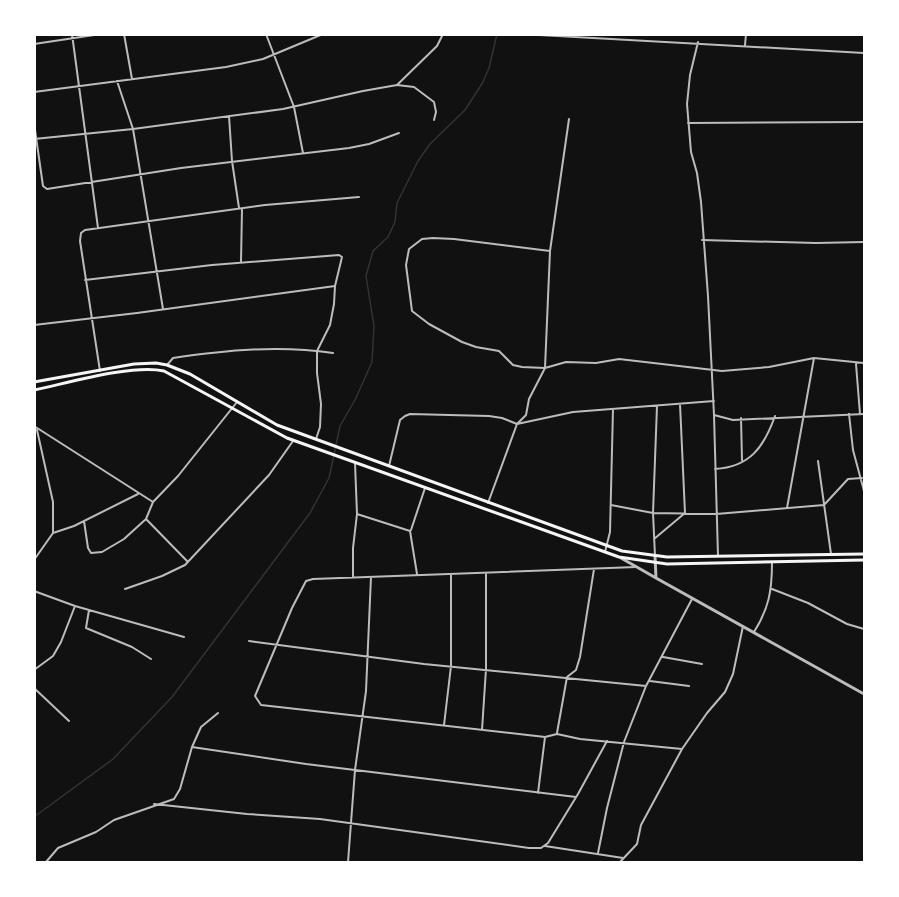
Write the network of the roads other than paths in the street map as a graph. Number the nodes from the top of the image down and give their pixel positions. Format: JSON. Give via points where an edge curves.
{"nodes":[{"id":1,"x":101,"y":34,"type":"edge"},
{"id":2,"x":124,"y":34,"type":"edge"},
{"id":3,"x":266,"y":34,"type":"edge"},
{"id":4,"x":323,"y":34,"type":"edge"},
{"id":5,"x":443,"y":34,"type":"edge"},
{"id":6,"x":746,"y":34,"type":"edge"},
{"id":7,"x":539,"y":35,"type":"edge"},
{"id":8,"x":316,"y":36,"type":"edge"},
{"id":9,"x":73,"y":37,"type":"edge"},
{"id":10,"x":698,"y":42,"type":"junction"},
{"id":11,"x":34,"y":44,"type":"edge"},
{"id":12,"x":745,"y":45,"type":"junction"},
{"id":13,"x":864,"y":53,"type":"edge"},
{"id":14,"x":275,"y":55,"type":"junction"},
{"id":15,"x":132,"y":79,"type":"junction"},
{"id":16,"x":117,"y":81,"type":"junction"},
{"id":17,"x":397,"y":85,"type":"junction"},
{"id":18,"x":79,"y":86,"type":"junction"},
{"id":19,"x":34,"y":92,"type":"edge"},
{"id":20,"x":294,"y":107,"type":"junction"},
{"id":21,"x":229,"y":116,"type":"junction"},
{"id":22,"x":569,"y":119,"type":"dead end"},
{"id":23,"x":434,"y":120,"type":"dead end"},
{"id":24,"x":864,"y":122,"type":"edge"},
{"id":25,"x":34,"y":123,"type":"edge"},
{"id":26,"x":688,"y":123,"type":"junction"},
{"id":27,"x":133,"y":129,"type":"junction"},
{"id":28,"x":399,"y":133,"type":"dead end"},
{"id":29,"x":85,"y":134,"type":"junction"},
{"id":30,"x":35,"y":139,"type":"edge"},
{"id":31,"x":303,"y":153,"type":"junction"},
{"id":32,"x":232,"y":161,"type":"junction"},
{"id":33,"x":40,"y":168,"type":"junction"},
{"id":34,"x":34,"y":170,"type":"edge"},
{"id":35,"x":140,"y":174,"type":"junction"},
{"id":36,"x":91,"y":183,"type":"junction"},
{"id":37,"x":358,"y":197,"type":"dead end"},
{"id":38,"x":240,"y":209,"type":"junction"},
{"id":39,"x":147,"y":222,"type":"junction"},
{"id":40,"x":98,"y":229,"type":"junction"},
{"id":41,"x":702,"y":240,"type":"junction"},
{"id":42,"x":864,"y":242,"type":"edge"},
{"id":43,"x":550,"y":251,"type":"junction"},
{"id":44,"x":241,"y":262,"type":"junction"},
{"id":45,"x":156,"y":272,"type":"junction"},
{"id":46,"x":85,"y":280,"type":"junction"},
{"id":47,"x":335,"y":286,"type":"junction"},
{"id":48,"x":163,"y":309,"type":"junction"},
{"id":49,"x":91,"y":317,"type":"junction"},
{"id":50,"x":34,"y":325,"type":"edge"},
{"id":51,"x":317,"y":351,"type":"junction"},
{"id":52,"x":333,"y":353,"type":"dead end"},
{"id":53,"x":814,"y":358,"type":"junction"},
{"id":54,"x":864,"y":363,"type":"edge"},
{"id":55,"x":856,"y":364,"type":"junction"},
{"id":56,"x":167,"y":365,"type":"junction"},
{"id":57,"x":545,"y":368,"type":"junction"},
{"id":58,"x":99,"y":370,"type":"junction"},
{"id":59,"x":710,"y":370,"type":"junction"},
{"id":60,"x":100,"y":377,"type":"junction"},
{"id":61,"x":34,"y":382,"type":"edge"},
{"id":62,"x":34,"y":390,"type":"edge"},
{"id":63,"x":714,"y":401,"type":"junction"},
{"id":64,"x":237,"y":402,"type":"junction"},
{"id":65,"x":680,"y":405,"type":"junction"},
{"id":66,"x":657,"y":406,"type":"junction"},
{"id":67,"x":232,"y":409,"type":"junction"},
{"id":68,"x":614,"y":409,"type":"junction"},
{"id":69,"x":849,"y":414,"type":"junction"},
{"id":70,"x":860,"y":414,"type":"junction"},
{"id":71,"x":864,"y":414,"type":"edge"},
{"id":72,"x":714,"y":415,"type":"junction"},
{"id":73,"x":804,"y":415,"type":"junction"},
{"id":74,"x":775,"y":416,"type":"junction"},
{"id":75,"x":741,"y":418,"type":"junction"},
{"id":76,"x":517,"y":424,"type":"junction"},
{"id":77,"x":36,"y":427,"type":"edge"},
{"id":78,"x":316,"y":440,"type":"junction"},
{"id":79,"x":293,"y":441,"type":"junction"},
{"id":80,"x":818,"y":461,"type":"dead end"},
{"id":81,"x":353,"y":462,"type":"junction"},
{"id":82,"x":742,"y":462,"type":"junction"},
{"id":83,"x":389,"y":466,"type":"junction"},
{"id":84,"x":715,"y":469,"type":"junction"},
{"id":85,"x":862,"y":478,"type":"junction"},
{"id":86,"x":425,"y":488,"type":"junction"},
{"id":87,"x":864,"y":491,"type":"edge"},
{"id":88,"x":139,"y":494,"type":"junction"},
{"id":89,"x":153,"y":502,"type":"junction"},
{"id":90,"x":488,"y":503,"type":"junction"},
{"id":91,"x":611,"y":505,"type":"junction"},
{"id":92,"x":824,"y":505,"type":"junction"},
{"id":93,"x":787,"y":508,"type":"junction"},
{"id":94,"x":653,"y":513,"type":"junction"},
{"id":95,"x":686,"y":513,"type":"junction"},
{"id":96,"x":357,"y":514,"type":"junction"},
{"id":97,"x":716,"y":514,"type":"junction"},
{"id":98,"x":146,"y":519,"type":"junction"},
{"id":99,"x":84,"y":521,"type":"junction"},
{"id":100,"x":410,"y":531,"type":"junction"},
{"id":101,"x":53,"y":533,"type":"junction"},
{"id":102,"x":654,"y":539,"type":"junction"},
{"id":103,"x":607,"y":545,"type":"junction"},
{"id":104,"x":605,"y":552,"type":"junction"},
{"id":105,"x":831,"y":554,"type":"junction"},
{"id":106,"x":864,"y":554,"type":"edge"},
{"id":107,"x":655,"y":556,"type":"junction"},
{"id":108,"x":718,"y":556,"type":"junction"},
{"id":109,"x":619,"y":557,"type":"junction"},
{"id":110,"x":34,"y":560,"type":"edge"},
{"id":111,"x":864,"y":560,"type":"edge"},
{"id":112,"x":188,"y":562,"type":"junction"},
{"id":113,"x":772,"y":562,"type":"junction"},
{"id":114,"x":656,"y":563,"type":"junction"},
{"id":115,"x":636,"y":567,"type":"junction"},
{"id":116,"x":594,"y":569,"type":"junction"},
{"id":117,"x":486,"y":573,"type":"junction"},
{"id":118,"x":451,"y":574,"type":"junction"},
{"id":119,"x":418,"y":575,"type":"junction"},
{"id":120,"x":371,"y":577,"type":"junction"},
{"id":121,"x":353,"y":578,"type":"junction"},
{"id":122,"x":656,"y":578,"type":"junction"},
{"id":123,"x":125,"y":588,"type":"dead end"},
{"id":124,"x":772,"y":589,"type":"junction"},
{"id":125,"x":34,"y":591,"type":"edge"},
{"id":126,"x":692,"y":598,"type":"junction"},
{"id":127,"x":75,"y":606,"type":"junction"},
{"id":128,"x":89,"y":610,"type":"junction"},
{"id":129,"x":743,"y":626,"type":"junction"},
{"id":130,"x":864,"y":629,"type":"edge"},
{"id":131,"x":754,"y":632,"type":"junction"},
{"id":132,"x":184,"y":637,"type":"dead end"},
{"id":133,"x":249,"y":641,"type":"dead end"},
{"id":134,"x":276,"y":646,"type":"junction"},
{"id":135,"x":366,"y":657,"type":"junction"},
{"id":136,"x":662,"y":657,"type":"junction"},
{"id":137,"x":151,"y":658,"type":"dead end"},
{"id":138,"x":702,"y":664,"type":"dead end"},
{"id":139,"x":451,"y":666,"type":"junction"},
{"id":140,"x":486,"y":669,"type":"junction"},
{"id":141,"x":34,"y":670,"type":"edge"},
{"id":142,"x":567,"y":677,"type":"junction"},
{"id":143,"x":650,"y":681,"type":"junction"},
{"id":144,"x":646,"y":686,"type":"junction"},
{"id":145,"x":689,"y":686,"type":"dead end"},
{"id":146,"x":34,"y":688,"type":"edge"},
{"id":147,"x":864,"y":694,"type":"edge"},
{"id":148,"x":218,"y":713,"type":"dead end"},
{"id":149,"x":363,"y":717,"type":"junction"},
{"id":150,"x":69,"y":721,"type":"dead end"},
{"id":151,"x":444,"y":725,"type":"junction"},
{"id":152,"x":482,"y":730,"type":"junction"},
{"id":153,"x":557,"y":734,"type":"junction"},
{"id":154,"x":545,"y":736,"type":"junction"},
{"id":155,"x":607,"y":741,"type":"junction"},
{"id":156,"x":624,"y":742,"type":"junction"},
{"id":157,"x":192,"y":747,"type":"junction"},
{"id":158,"x":682,"y":749,"type":"junction"},
{"id":159,"x":355,"y":770,"type":"junction"},
{"id":160,"x":538,"y":793,"type":"junction"},
{"id":161,"x":577,"y":797,"type":"junction"},
{"id":162,"x":154,"y":804,"type":"junction"},
{"id":163,"x":349,"y":824,"type":"junction"},
{"id":164,"x":544,"y":846,"type":"junction"},
{"id":165,"x":598,"y":853,"type":"junction"},
{"id":166,"x":623,"y":858,"type":"junction"},
{"id":167,"x":46,"y":862,"type":"edge"},
{"id":168,"x":348,"y":862,"type":"edge"},
{"id":169,"x":620,"y":862,"type":"edge"}],
"edges":[{"from":1,"to":9,"type":"street"},
{"from":2,"to":15,"type":"street"},
{"from":3,"to":14,"type":"street"},
{"from":4,"to":8,"type":"street"},
{"from":5,"to":17,"type":"street","via":[[437,46]]},
{"from":6,"to":12,"type":"street"},
{"from":7,"to":10,"type":"street"},
{"from":8,"to":14,"type":"street"},
{"from":9,"to":11,"type":"street"},
{"from":9,"to":18,"type":"street"},
{"from":10,"to":12,"type":"street"},
{"from":10,"to":26,"type":"street","via":[[690,75]]},
{"from":12,"to":13,"type":"street"},
{"from":14,"to":15,"type":"street"},
{"from":14,"to":20,"type":"street"},
{"from":15,"to":16,"type":"street"},
{"from":16,"to":18,"type":"street"},
{"from":16,"to":27,"type":"street"},
{"from":17,"to":20,"type":"street"},
{"from":17,"to":23,"type":"street","via":[[414,87],[434,102]]},
{"from":18,"to":19,"type":"street"},
{"from":18,"to":29,"type":"street"},
{"from":20,"to":21,"type":"street"},
{"from":20,"to":31,"type":"street"},
{"from":21,"to":27,"type":"street"},
{"from":21,"to":32,"type":"street"},
{"from":22,"to":43,"type":"street"},
{"from":24,"to":26,"type":"street"},
{"from":25,"to":30,"type":"street"},
{"from":26,"to":41,"type":"street","via":[[699,183]]},
{"from":27,"to":29,"type":"street"},
{"from":27,"to":35,"type":"street"},
{"from":28,"to":31,"type":"street","via":[[369,144]]},
{"from":29,"to":30,"type":"street"},
{"from":29,"to":36,"type":"street"},
{"from":30,"to":33,"type":"street"},
{"from":31,"to":32,"type":"street"},
{"from":32,"to":35,"type":"street"},
{"from":32,"to":38,"type":"street"},
{"from":33,"to":34,"type":"street"},
{"from":33,"to":36,"type":"street","via":[[47,189]]},
{"from":35,"to":36,"type":"street"},
{"from":35,"to":39,"type":"street"},
{"from":36,"to":40,"type":"street"},
{"from":37,"to":38,"type":"street"},
{"from":38,"to":39,"type":"street"},
{"from":38,"to":44,"type":"street"},
{"from":39,"to":40,"type":"street"},
{"from":39,"to":45,"type":"street"},
{"from":40,"to":46,"type":"street","via":[[81,233]]},
{"from":41,"to":42,"type":"street"},
{"from":41,"to":59,"type":"street"},
{"from":43,"to":57,"type":"street"},
{"from":43,"to":57,"type":"street","via":[[454,238],[422,239],[409,249],[406,265],[415,314],[462,342],[499,351],[513,364]]},
{"from":44,"to":45,"type":"street"},
{"from":44,"to":47,"type":"street","via":[[339,255],[342,260]]},
{"from":45,"to":46,"type":"street"},
{"from":45,"to":48,"type":"street"},
{"from":46,"to":49,"type":"street"},
{"from":47,"to":48,"type":"street"},
{"from":47,"to":51,"type":"street","via":[[330,326]]},
{"from":48,"to":49,"type":"street"},
{"from":49,"to":50,"type":"street"},
{"from":49,"to":58,"type":"street"},
{"from":51,"to":52,"type":"street"},
{"from":51,"to":56,"type":"street","via":[[228,350],[173,358]]},
{"from":51,"to":78,"type":"street","via":[[321,405]]},
{"from":53,"to":55,"type":"street"},
{"from":53,"to":59,"type":"street","via":[[769,367]]},
{"from":53,"to":73,"type":"street"},
{"from":54,"to":55,"type":"street"},
{"from":55,"to":70,"type":"street"},
{"from":56,"to":58,"type":"main road","via":[[145,363]]},
{"from":56,"to":64,"type":"main road"},
{"from":57,"to":59,"type":"street","via":[[619,359]]},
{"from":57,"to":76,"type":"street","via":[[529,399],[526,415]]},
{"from":58,"to":60,"type":"street"},
{"from":58,"to":61,"type":"main road"},
{"from":59,"to":63,"type":"street"},
{"from":60,"to":62,"type":"main road"},
{"from":60,"to":67,"type":"main road","via":[[146,369],[164,371]]},
{"from":63,"to":65,"type":"street"},
{"from":63,"to":72,"type":"street"},
{"from":64,"to":67,"type":"street"},
{"from":64,"to":78,"type":"main road","via":[[277,425]]},
{"from":65,"to":66,"type":"street"},
{"from":65,"to":95,"type":"street"},
{"from":66,"to":68,"type":"street"},
{"from":66,"to":94,"type":"street"},
{"from":67,"to":79,"type":"main road"},
{"from":67,"to":89,"type":"street"},
{"from":68,"to":76,"type":"street","via":[[573,412]]},
{"from":68,"to":91,"type":"street"},
{"from":69,"to":70,"type":"street"},
{"from":69,"to":73,"type":"street"},
{"from":69,"to":85,"type":"street","via":[[853,450]]},
{"from":70,"to":71,"type":"street"},
{"from":72,"to":75,"type":"street"},
{"from":72,"to":84,"type":"street"},
{"from":73,"to":74,"type":"street"},
{"from":73,"to":93,"type":"street"},
{"from":74,"to":75,"type":"street"},
{"from":74,"to":82,"type":"street","via":[[759,450]]},
{"from":75,"to":82,"type":"street"},
{"from":76,"to":83,"type":"street","via":[[489,416],[411,414],[400,420]]},
{"from":76,"to":90,"type":"street"},
{"from":77,"to":88,"type":"street"},
{"from":77,"to":101,"type":"street","via":[[53,502]]},
{"from":78,"to":83,"type":"main road"},
{"from":79,"to":81,"type":"main road"},
{"from":79,"to":112,"type":"street","via":[[269,475]]},
{"from":80,"to":92,"type":"street"},
{"from":81,"to":86,"type":"main road"},
{"from":81,"to":96,"type":"street"},
{"from":82,"to":84,"type":"street","via":[[732,468]]},
{"from":83,"to":90,"type":"main road"},
{"from":84,"to":97,"type":"street"},
{"from":85,"to":87,"type":"street"},
{"from":85,"to":92,"type":"street","via":[[848,479]]},
{"from":86,"to":100,"type":"street"},
{"from":86,"to":104,"type":"main road"},
{"from":88,"to":89,"type":"street"},
{"from":88,"to":99,"type":"street"},
{"from":89,"to":98,"type":"street"},
{"from":90,"to":103,"type":"main road"},
{"from":91,"to":94,"type":"street"},
{"from":91,"to":103,"type":"street"},
{"from":92,"to":93,"type":"street"},
{"from":92,"to":105,"type":"street"},
{"from":93,"to":97,"type":"street"},
{"from":94,"to":95,"type":"street"},
{"from":94,"to":102,"type":"street"},
{"from":95,"to":97,"type":"street"},
{"from":95,"to":102,"type":"street"},
{"from":96,"to":100,"type":"street"},
{"from":96,"to":121,"type":"street"},
{"from":97,"to":108,"type":"street"},
{"from":98,"to":99,"type":"street","via":[[124,539],[96,554],[88,548]]},
{"from":98,"to":112,"type":"street"},
{"from":99,"to":101,"type":"street"},
{"from":100,"to":119,"type":"street"},
{"from":101,"to":110,"type":"street"},
{"from":102,"to":107,"type":"street"},
{"from":103,"to":104,"type":"street"},
{"from":103,"to":107,"type":"main road"},
{"from":104,"to":109,"type":"main road"},
{"from":105,"to":106,"type":"main road"},
{"from":105,"to":108,"type":"main road"},
{"from":107,"to":108,"type":"main road"},
{"from":107,"to":114,"type":"street"},
{"from":109,"to":114,"type":"main road"},
{"from":109,"to":115,"type":"street"},
{"from":111,"to":113,"type":"main road"},
{"from":112,"to":123,"type":"street","via":[[176,571]]},
{"from":113,"to":114,"type":"main road"},
{"from":113,"to":124,"type":"street"},
{"from":114,"to":122,"type":"street"},
{"from":115,"to":116,"type":"street"},
{"from":115,"to":122,"type":"street"},
{"from":116,"to":117,"type":"street"},
{"from":116,"to":142,"type":"street","via":[[580,657],[576,670]]},
{"from":117,"to":118,"type":"street"},
{"from":117,"to":140,"type":"street"},
{"from":118,"to":119,"type":"street"},
{"from":118,"to":139,"type":"street"},
{"from":119,"to":120,"type":"street"},
{"from":120,"to":121,"type":"street"},
{"from":120,"to":135,"type":"street"},
{"from":121,"to":134,"type":"street","via":[[306,581]]},
{"from":122,"to":126,"type":"street"},
{"from":124,"to":130,"type":"street"},
{"from":124,"to":131,"type":"street","via":[[765,614]]},
{"from":125,"to":127,"type":"street"},
{"from":126,"to":129,"type":"street"},
{"from":126,"to":136,"type":"street"},
{"from":127,"to":128,"type":"street"},
{"from":127,"to":141,"type":"street","via":[[53,656]]},
{"from":128,"to":132,"type":"street"},
{"from":128,"to":137,"type":"street","via":[[86,628]]},
{"from":129,"to":131,"type":"street"},
{"from":129,"to":158,"type":"street","via":[[726,692]]},
{"from":131,"to":147,"type":"street"},
{"from":133,"to":134,"type":"street"},
{"from":134,"to":135,"type":"street"},
{"from":134,"to":149,"type":"street","via":[[255,696],[261,705]]},
{"from":135,"to":139,"type":"street"},
{"from":135,"to":149,"type":"street"},
{"from":136,"to":138,"type":"street"},
{"from":136,"to":143,"type":"street"},
{"from":139,"to":140,"type":"street"},
{"from":139,"to":151,"type":"street"},
{"from":140,"to":142,"type":"street"},
{"from":140,"to":152,"type":"street"},
{"from":142,"to":144,"type":"street"},
{"from":142,"to":153,"type":"street"},
{"from":143,"to":144,"type":"street"},
{"from":143,"to":145,"type":"street"},
{"from":144,"to":156,"type":"street"},
{"from":146,"to":150,"type":"street"},
{"from":148,"to":157,"type":"street","via":[[201,728]]},
{"from":149,"to":151,"type":"street"},
{"from":149,"to":159,"type":"street"},
{"from":151,"to":152,"type":"street"},
{"from":152,"to":154,"type":"street"},
{"from":153,"to":154,"type":"street"},
{"from":153,"to":155,"type":"street"},
{"from":154,"to":160,"type":"street"},
{"from":155,"to":156,"type":"street"},
{"from":155,"to":161,"type":"street"},
{"from":156,"to":158,"type":"street"},
{"from":156,"to":165,"type":"street"},
{"from":157,"to":159,"type":"street"},
{"from":157,"to":162,"type":"street","via":[[174,799]]},
{"from":158,"to":166,"type":"street","via":[[641,825],[637,844]]},
{"from":159,"to":160,"type":"street"},
{"from":159,"to":163,"type":"street"},
{"from":160,"to":161,"type":"street"},
{"from":161,"to":164,"type":"street"},
{"from":162,"to":163,"type":"street"},
{"from":162,"to":167,"type":"street","via":[[58,848]]},
{"from":163,"to":164,"type":"street","via":[[529,848]]},
{"from":163,"to":168,"type":"street"},
{"from":164,"to":165,"type":"street"},
{"from":165,"to":166,"type":"street"},
{"from":166,"to":169,"type":"street"}]}
